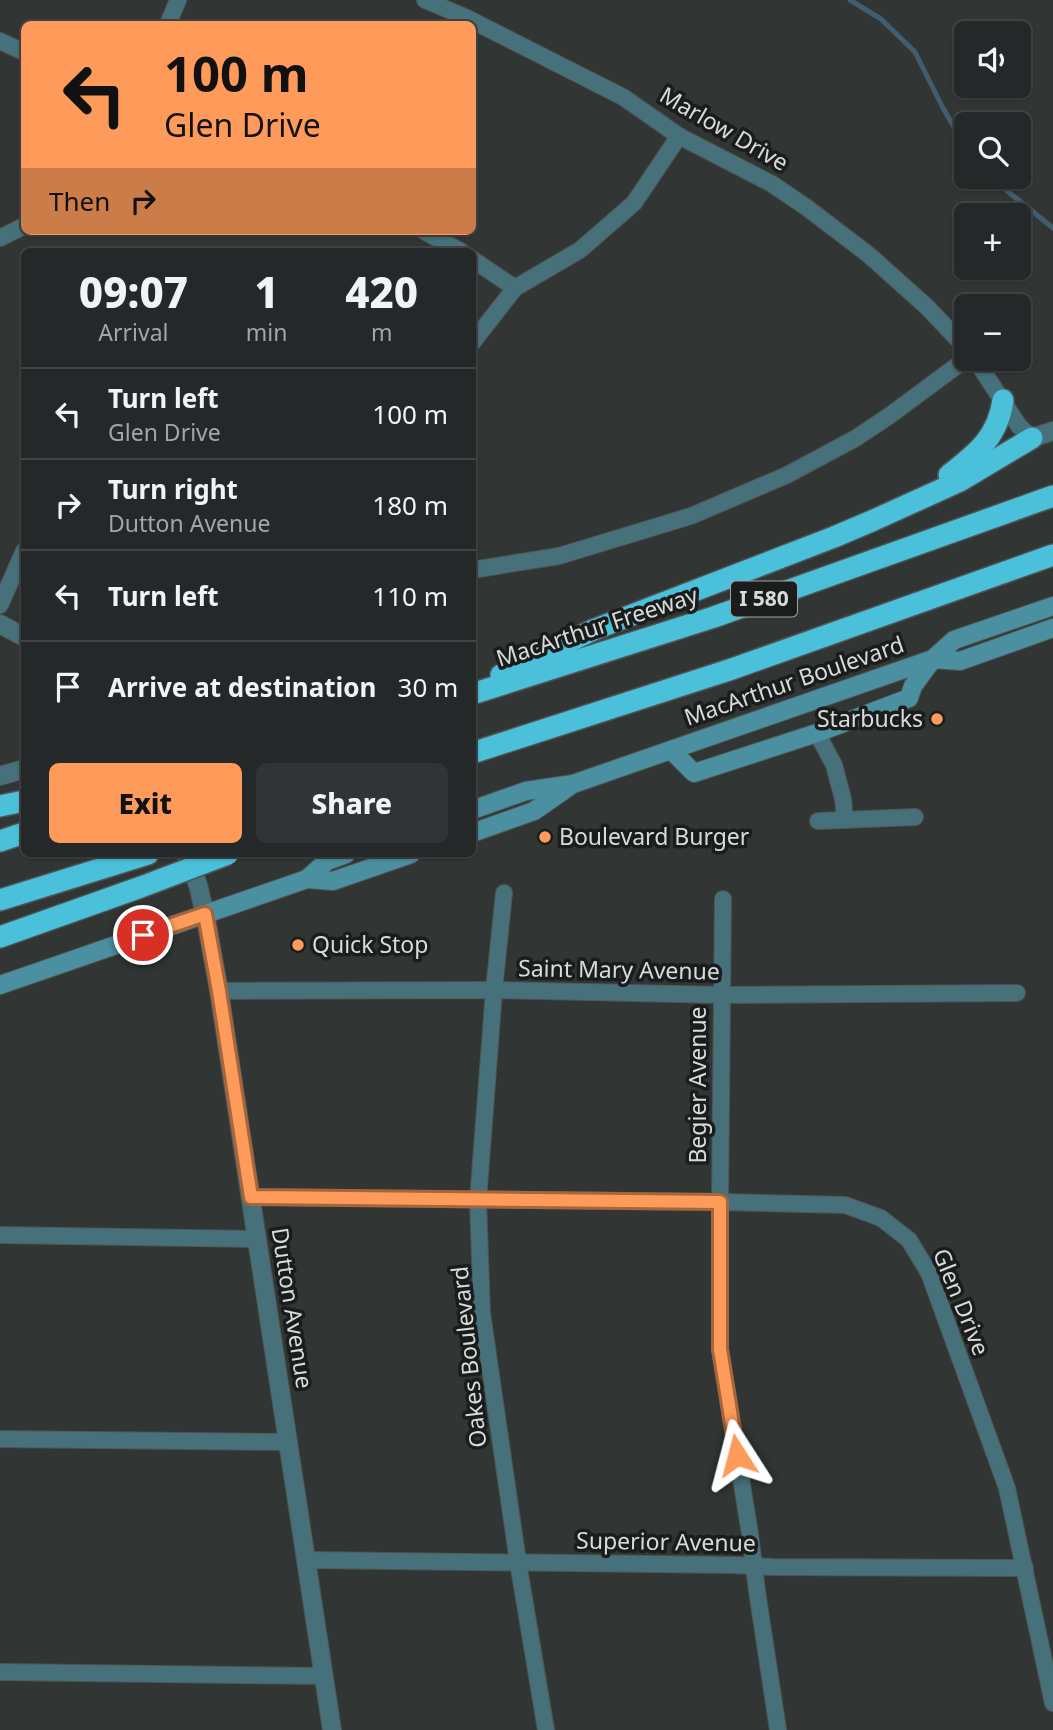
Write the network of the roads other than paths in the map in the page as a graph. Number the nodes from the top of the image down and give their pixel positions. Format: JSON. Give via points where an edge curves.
{"nodes":[{"id":1,"x":178,"y":0,"type":"edge"},
{"id":2,"x":425,"y":0,"type":"edge"},
{"id":3,"x":169,"y":21,"type":"edge"},
{"id":4,"x":473,"y":21,"type":"edge"},
{"id":5,"x":476,"y":23,"type":"edge"},
{"id":6,"x":0,"y":41,"type":"edge"},
{"id":7,"x":21,"y":51,"type":"edge"},
{"id":8,"x":679,"y":136,"type":"junction"},
{"id":9,"x":21,"y":228,"type":"edge"},
{"id":10,"x":431,"y":235,"type":"edge"},
{"id":11,"x":0,"y":238,"type":"edge"},
{"id":12,"x":455,"y":248,"type":"edge"},
{"id":13,"x":476,"y":262,"type":"edge"},
{"id":14,"x":515,"y":288,"type":"junction"},
{"id":15,"x":954,"y":335,"type":"edge"},
{"id":16,"x":476,"y":338,"type":"edge"},
{"id":17,"x":954,"y":368,"type":"edge"},
{"id":18,"x":983,"y":371,"type":"edge"},
{"id":19,"x":1003,"y":400,"type":"junction"},
{"id":20,"x":1053,"y":431,"type":"edge"},
{"id":21,"x":1032,"y":438,"type":"junction"},
{"id":22,"x":1053,"y":496,"type":"edge"},
{"id":23,"x":909,"y":505,"type":"junction"},
{"id":24,"x":1053,"y":555,"type":"edge"},
{"id":25,"x":21,"y":558,"type":"edge"},
{"id":26,"x":476,"y":569,"type":"edge"},
{"id":27,"x":0,"y":605,"type":"edge"},
{"id":28,"x":1053,"y":606,"type":"edge"},
{"id":29,"x":0,"y":624,"type":"edge"},
{"id":30,"x":1053,"y":628,"type":"edge"},
{"id":31,"x":21,"y":635,"type":"edge"},
{"id":32,"x":933,"y":659,"type":"junction"},
{"id":33,"x":476,"y":686,"type":"edge"},
{"id":34,"x":476,"y":693,"type":"edge"},
{"id":35,"x":817,"y":733,"type":"junction"},
{"id":36,"x":671,"y":750,"type":"junction"},
{"id":37,"x":476,"y":752,"type":"edge"},
{"id":38,"x":21,"y":770,"type":"edge"},
{"id":39,"x":0,"y":776,"type":"edge"},
{"id":40,"x":573,"y":784,"type":"junction"},
{"id":41,"x":21,"y":801,"type":"edge"},
{"id":42,"x":0,"y":806,"type":"edge"},
{"id":43,"x":476,"y":809,"type":"edge"},
{"id":44,"x":915,"y":817,"type":"dead end"},
{"id":45,"x":845,"y":820,"type":"junction"},
{"id":46,"x":818,"y":821,"type":"dead end"},
{"id":47,"x":476,"y":832,"type":"edge"},
{"id":48,"x":21,"y":834,"type":"edge"},
{"id":49,"x":0,"y":841,"type":"edge"},
{"id":50,"x":137,"y":857,"type":"edge"},
{"id":51,"x":187,"y":857,"type":"edge"},
{"id":52,"x":220,"y":857,"type":"edge"},
{"id":53,"x":338,"y":857,"type":"edge"},
{"id":54,"x":402,"y":857,"type":"edge"},
{"id":55,"x":307,"y":879,"type":"junction"},
{"id":56,"x":504,"y":893,"type":"dead end"},
{"id":57,"x":723,"y":899,"type":"dead end"},
{"id":58,"x":0,"y":900,"type":"edge"},
{"id":59,"x":205,"y":914,"type":"junction"},
{"id":60,"x":0,"y":937,"type":"edge"},
{"id":61,"x":0,"y":985,"type":"edge"},
{"id":62,"x":494,"y":990,"type":"junction"},
{"id":63,"x":219,"y":991,"type":"junction"},
{"id":64,"x":1017,"y":993,"type":"dead end"},
{"id":65,"x":722,"y":995,"type":"junction"},
{"id":66,"x":251,"y":1197,"type":"junction"},
{"id":67,"x":478,"y":1200,"type":"junction"},
{"id":68,"x":720,"y":1202,"type":"junction"},
{"id":69,"x":0,"y":1235,"type":"edge"},
{"id":70,"x":257,"y":1239,"type":"junction"},
{"id":71,"x":0,"y":1439,"type":"edge"},
{"id":72,"x":288,"y":1442,"type":"junction"},
{"id":73,"x":306,"y":1560,"type":"junction"},
{"id":74,"x":518,"y":1562,"type":"junction"},
{"id":75,"x":754,"y":1566,"type":"junction"},
{"id":76,"x":1025,"y":1569,"type":"junction"},
{"id":77,"x":0,"y":1672,"type":"edge"},
{"id":78,"x":324,"y":1676,"type":"junction"},
{"id":79,"x":1053,"y":1703,"type":"edge"},
{"id":80,"x":332,"y":1730,"type":"edge"},
{"id":81,"x":546,"y":1730,"type":"edge"},
{"id":82,"x":778,"y":1730,"type":"edge"}],
"edges":[{"from":1,"to":3,"type":"street"},
{"from":2,"to":4,"type":"street","name":"Marlow Drive"},
{"from":5,"to":8,"type":"street","name":"Marlow Drive","via":[[623,97]]},
{"from":6,"to":7,"type":"street"},
{"from":8,"to":14,"type":"street","via":[[634,203],[580,250]]},
{"from":8,"to":15,"type":"street","name":"Marlow Drive","via":[[806,206],[898,280]]},
{"from":9,"to":11,"type":"street"},
{"from":10,"to":12,"type":"street"},
{"from":13,"to":14,"type":"street"},
{"from":14,"to":16,"type":"street"},
{"from":17,"to":26,"type":"street","via":[[856,438],[775,481],[691,516],[572,552]]},
{"from":18,"to":19,"type":"street"},
{"from":19,"to":21,"type":"street"},
{"from":19,"to":23,"type":"highway","via":[[998,425],[990,437],[972,457]]},
{"from":20,"to":21,"type":"street"},
{"from":21,"to":23,"type":"highway"},
{"from":22,"to":34,"type":"highway","name":"MacArthur Freeway","number":"I 580","via":[[714,617]]},
{"from":23,"to":33,"type":"highway","via":[[593,629]]},
{"from":24,"to":37,"type":"highway","number":"I 580","via":[[755,661]]},
{"from":25,"to":27,"type":"street"},
{"from":28,"to":32,"type":"main road","name":"MacArthur Boulevard","via":[[954,640]]},
{"from":29,"to":31,"type":"street"},
{"from":30,"to":32,"type":"main road","name":"MacArthur Boulevard","via":[[960,661]]},
{"from":32,"to":35,"type":"main road","name":"MacArthur Boulevard","via":[[909,698]]},
{"from":32,"to":36,"type":"main road","name":"MacArthur Boulevard"},
{"from":35,"to":36,"type":"main road","name":"MacArthur Boulevard","via":[[694,773]]},
{"from":35,"to":45,"type":"street","via":[[834,765]]},
{"from":36,"to":40,"type":"main road","name":"MacArthur Boulevard"},
{"from":38,"to":39,"type":"street"},
{"from":40,"to":43,"type":"main road","name":"MacArthur Boulevard","via":[[526,791]]},
{"from":40,"to":47,"type":"main road","name":"MacArthur Boulevard","via":[[534,811]]},
{"from":41,"to":42,"type":"highway"},
{"from":44,"to":45,"type":"street"},
{"from":45,"to":46,"type":"street"},
{"from":48,"to":49,"type":"highway"},
{"from":50,"to":58,"type":"highway"},
{"from":51,"to":59,"type":"street","name":"Dutton Avenue"},
{"from":52,"to":60,"type":"highway","bridge":true},
{"from":53,"to":55,"type":"main road"},
{"from":54,"to":55,"type":"main road","via":[[333,881]]},
{"from":55,"to":59,"type":"main road"},
{"from":56,"to":62,"type":"street","name":"Oakes Boulevard"},
{"from":57,"to":65,"type":"street","name":"Begier Avenue"},
{"from":59,"to":61,"type":"main road"},
{"from":59,"to":63,"type":"street","name":"Dutton Avenue"},
{"from":62,"to":63,"type":"street","name":"Saint Mary Avenue"},
{"from":62,"to":65,"type":"street","name":"Saint Mary Avenue"},
{"from":62,"to":67,"type":"street","name":"Oakes Boulevard"},
{"from":63,"to":66,"type":"street","name":"Dutton Avenue"},
{"from":64,"to":65,"type":"street","name":"Saint Mary Avenue"},
{"from":65,"to":68,"type":"street","name":"Begier Avenue"},
{"from":66,"to":67,"type":"street","name":"Glen Drive"},
{"from":66,"to":70,"type":"street","name":"Dutton Avenue"},
{"from":67,"to":68,"type":"street","name":"Glen Drive"},
{"from":67,"to":74,"type":"street","name":"Oakes Boulevard","via":[[482,1313]]},
{"from":68,"to":75,"type":"street","name":"Begier Avenue","via":[[720,1349]]},
{"from":68,"to":76,"type":"street","name":"Glen Drive","via":[[845,1205],[881,1218],[909,1240],[929,1273],[1007,1488]]},
{"from":69,"to":70,"type":"street"},
{"from":70,"to":72,"type":"street","name":"Dutton Avenue"},
{"from":71,"to":72,"type":"street"},
{"from":72,"to":73,"type":"street","name":"Dutton Avenue"},
{"from":73,"to":74,"type":"street","name":"Superior Avenue"},
{"from":73,"to":78,"type":"street","name":"Dutton Avenue"},
{"from":74,"to":75,"type":"street","name":"Superior Avenue"},
{"from":74,"to":81,"type":"street","name":"Oakes Boulevard"},
{"from":75,"to":76,"type":"street","name":"Superior Avenue"},
{"from":75,"to":82,"type":"street","name":"Begier Avenue"},
{"from":76,"to":79,"type":"street","name":"Glen Drive"},
{"from":77,"to":78,"type":"street"},
{"from":78,"to":80,"type":"street","name":"Dutton Avenue"}]}
